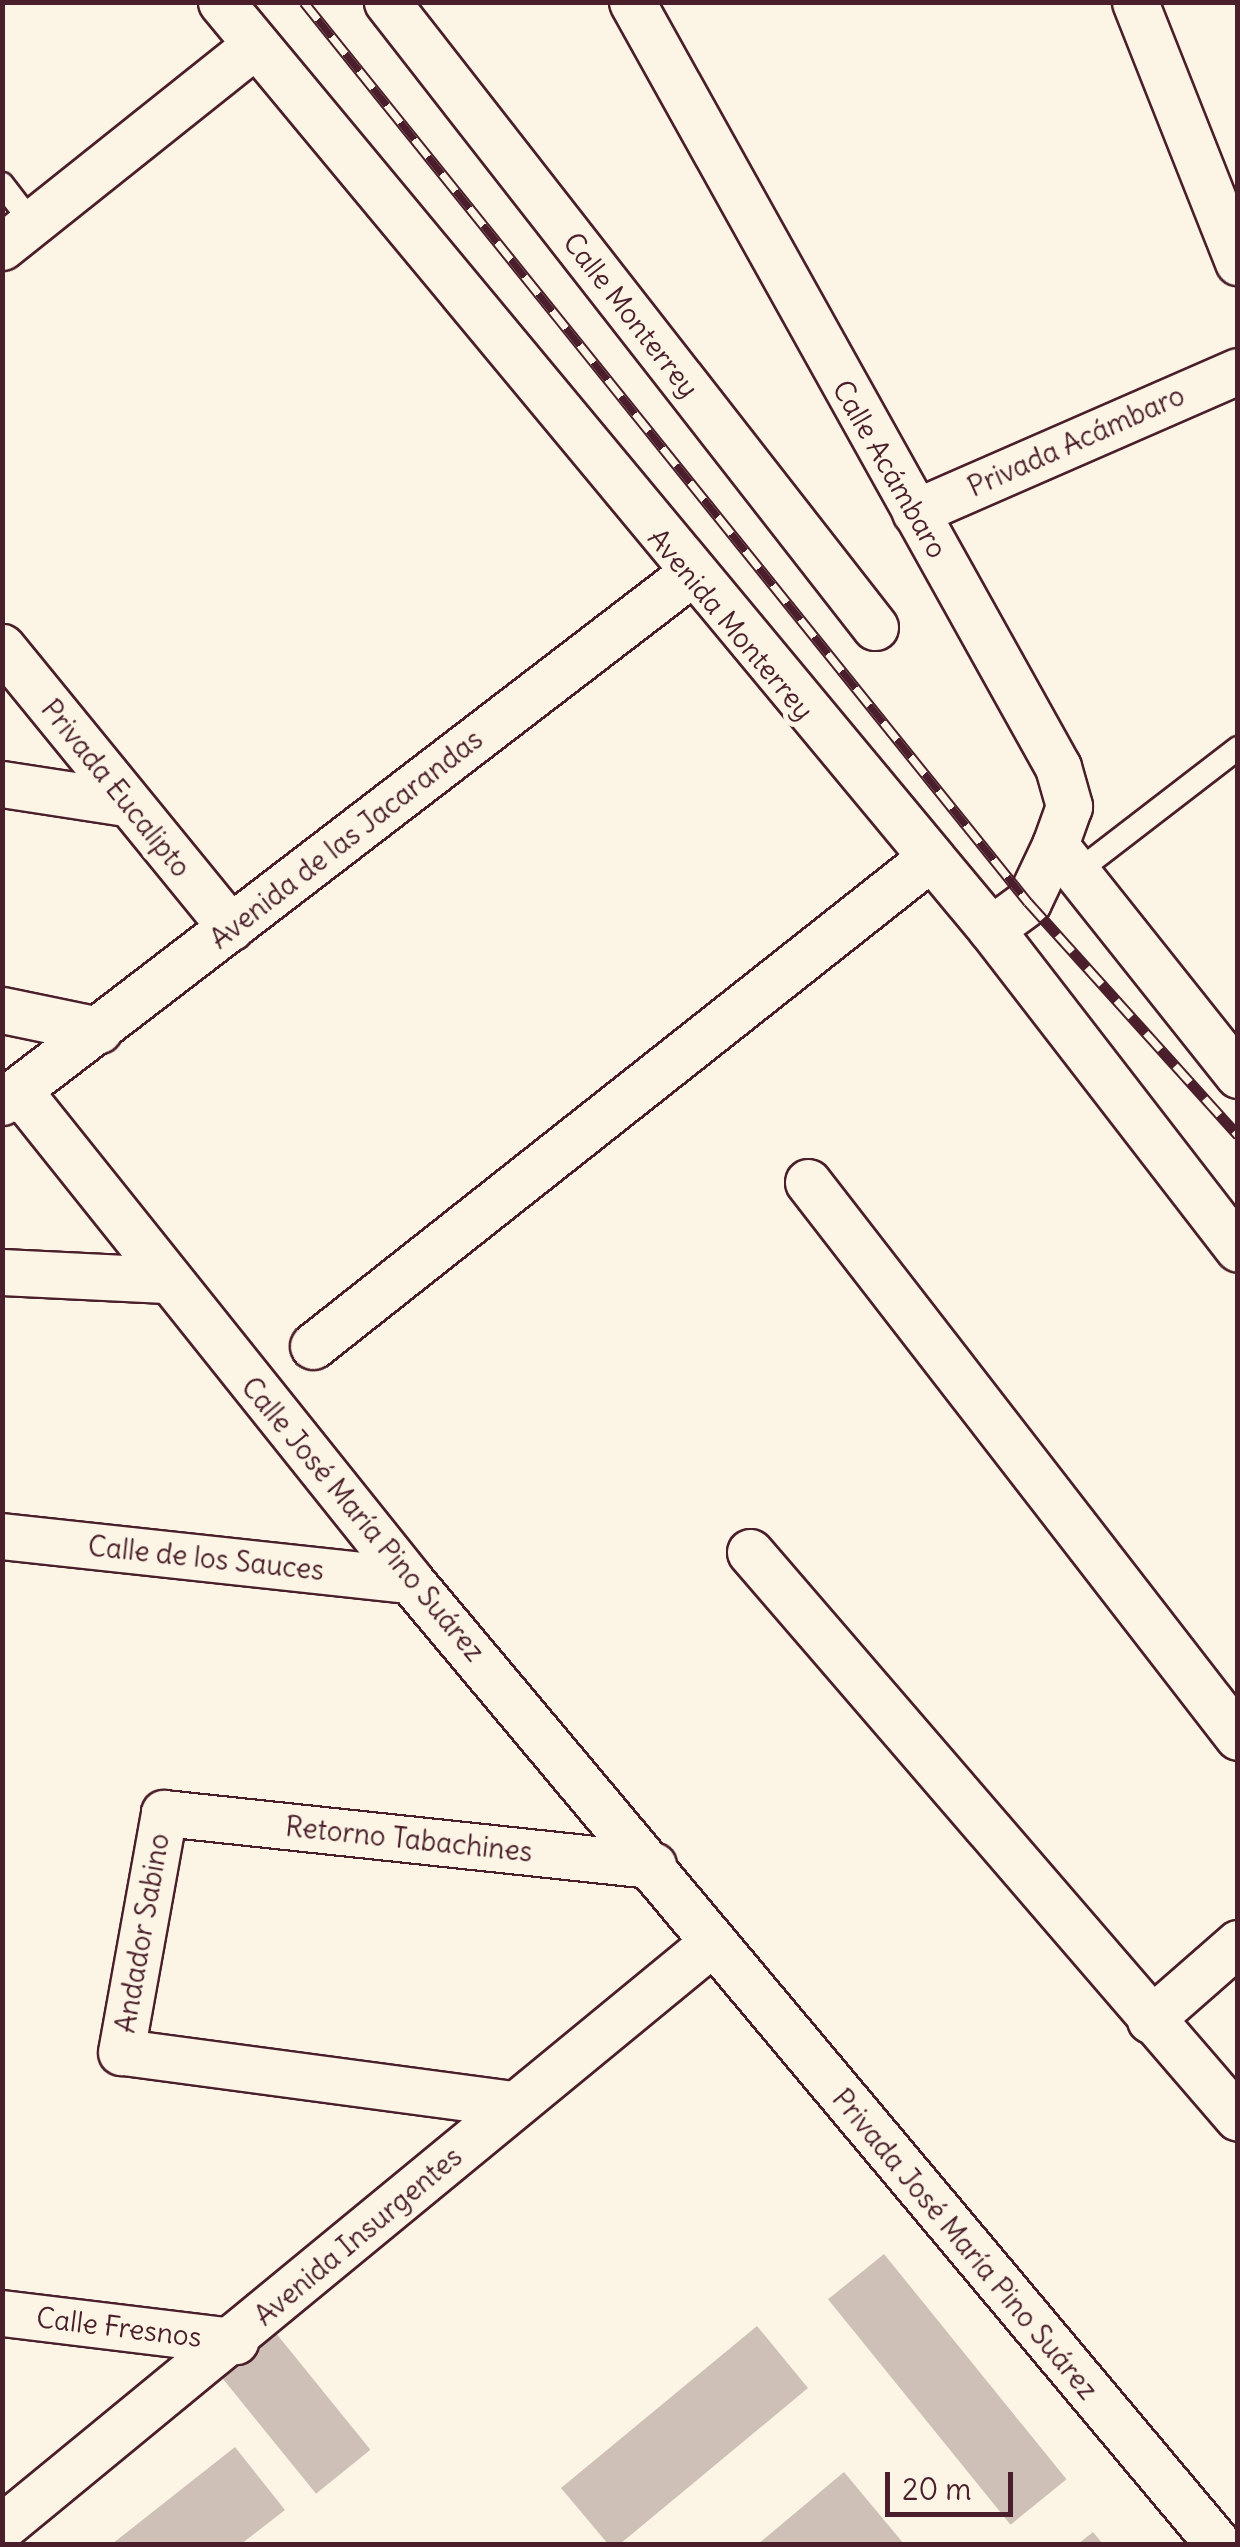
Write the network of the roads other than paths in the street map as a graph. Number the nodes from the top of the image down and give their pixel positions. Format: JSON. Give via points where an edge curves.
{"nodes":[{"id":1,"x":221,"y":2,"type":"edge"},
{"id":2,"x":387,"y":2,"type":"edge"},
{"id":3,"x":632,"y":2,"type":"edge"},
{"id":4,"x":1135,"y":2,"type":"edge"},
{"id":5,"x":254,"y":46,"type":"junction"},
{"id":6,"x":2,"y":184,"type":"edge"},
{"id":7,"x":17,"y":235,"type":"edge"},
{"id":8,"x":1238,"y":262,"type":"edge"},
{"id":9,"x":1238,"y":371,"type":"edge"},
{"id":10,"x":916,"y":512,"type":"junction"},
{"id":11,"x":689,"y":575,"type":"junction"},
{"id":12,"x":875,"y":627,"type":"dead end"},
{"id":13,"x":2,"y":647,"type":"edge"},
{"id":14,"x":1238,"y":748,"type":"edge"},
{"id":15,"x":2,"y":784,"type":"edge"},
{"id":16,"x":126,"y":803,"type":"junction"},
{"id":17,"x":930,"y":858,"type":"junction"},
{"id":18,"x":1066,"y":859,"type":"junction"},
{"id":19,"x":231,"y":928,"type":"junction"},
{"id":20,"x":992,"y":928,"type":"junction"},
{"id":21,"x":2,"y":1010,"type":"edge"},
{"id":22,"x":100,"y":1030,"type":"junction"},
{"id":23,"x":1238,"y":1075,"type":"edge"},
{"id":24,"x":11,"y":1096,"type":"edge"},
{"id":25,"x":808,"y":1182,"type":"dead end"},
{"id":26,"x":1238,"y":1248,"type":"edge"},
{"id":27,"x":2,"y":1272,"type":"edge"},
{"id":28,"x":166,"y":1280,"type":"junction"},
{"id":29,"x":313,"y":1346,"type":"dead end"},
{"id":30,"x":2,"y":1536,"type":"edge"},
{"id":31,"x":750,"y":1552,"type":"dead end"},
{"id":32,"x":410,"y":1580,"type":"junction"},
{"id":33,"x":1238,"y":1737,"type":"edge"},
{"id":34,"x":164,"y":1813,"type":"joint"},
{"id":35,"x":653,"y":1864,"type":"junction"},
{"id":36,"x":712,"y":1943,"type":"junction"},
{"id":37,"x":1238,"y":1943,"type":"edge"},
{"id":38,"x":1150,"y":2020,"type":"junction"},
{"id":39,"x":512,"y":2104,"type":"junction"},
{"id":40,"x":1238,"y":2118,"type":"edge"},
{"id":41,"x":2,"y":2313,"type":"edge"},
{"id":42,"x":235,"y":2341,"type":"junction"},
{"id":43,"x":2,"y":2527,"type":"edge"},
{"id":44,"x":1218,"y":2544,"type":"edge"}],
"edges":[{"from":1,"to":5,"type":"street","name":"Avenida Monterrey"},
{"from":2,"to":12,"type":"street","name":"Calle Monterrey"},
{"from":3,"to":10,"type":"street","name":"Calle Acámbaro"},
{"from":4,"to":8,"type":"street"},
{"from":5,"to":7,"type":"street"},
{"from":5,"to":11,"type":"street","name":"Avenida Monterrey"},
{"from":6,"to":7,"type":"lane"},
{"from":9,"to":10,"type":"street","name":"Privada Acámbaro"},
{"from":10,"to":18,"type":"street","name":"Calle Acámbaro","via":[[1058,767],[1070,806]]},
{"from":11,"to":17,"type":"street","name":"Avenida Monterrey"},
{"from":11,"to":19,"type":"street","name":"Avenida de las Jacarandas"},
{"from":13,"to":16,"type":"street","name":"Privada Eucalipto"},
{"from":14,"to":18,"type":"lane"},
{"from":15,"to":16,"type":"street"},
{"from":16,"to":19,"type":"street","name":"Privada Eucalipto"},
{"from":17,"to":20,"type":"street","name":"Avenida Monterrey"},
{"from":17,"to":29,"type":"street"},
{"from":18,"to":20,"type":"street","name":"Calle Acámbaro","via":[[1028,902]]},
{"from":18,"to":23,"type":"street"},
{"from":19,"to":22,"type":"street","name":"Avenida de las Jacarandas"},
{"from":20,"to":26,"type":"street","name":"Avenida Monterrey"},
{"from":21,"to":22,"type":"street"},
{"from":22,"to":24,"type":"street","name":"Avenida de las Jacarandas"},
{"from":24,"to":28,"type":"street","name":"Calle José María Pino Suárez"},
{"from":25,"to":33,"type":"street"},
{"from":27,"to":28,"type":"street"},
{"from":28,"to":32,"type":"street","name":"Calle José María Pino Suárez"},
{"from":30,"to":32,"type":"street","name":"Calle de los Sauces"},
{"from":31,"to":38,"type":"street"},
{"from":32,"to":35,"type":"street","name":"Calle José María Pino Suárez"},
{"from":34,"to":35,"type":"street","name":"Retorno Tabachines"},
{"from":34,"to":39,"type":"street","name":"Andador Sabino","via":[[121,2052]]},
{"from":35,"to":36,"type":"street","name":"Calle José María Pino Suárez"},
{"from":36,"to":39,"type":"street","name":"Avenida Insurgentes"},
{"from":36,"to":44,"type":"street","name":"Privada José María Pino Suárez"},
{"from":37,"to":38,"type":"street"},
{"from":38,"to":40,"type":"street"},
{"from":39,"to":42,"type":"street","name":"Avenida Insurgentes"},
{"from":41,"to":42,"type":"street","name":"Calle Fresnos"},
{"from":42,"to":43,"type":"street","name":"Avenida Insurgentes"}]}
